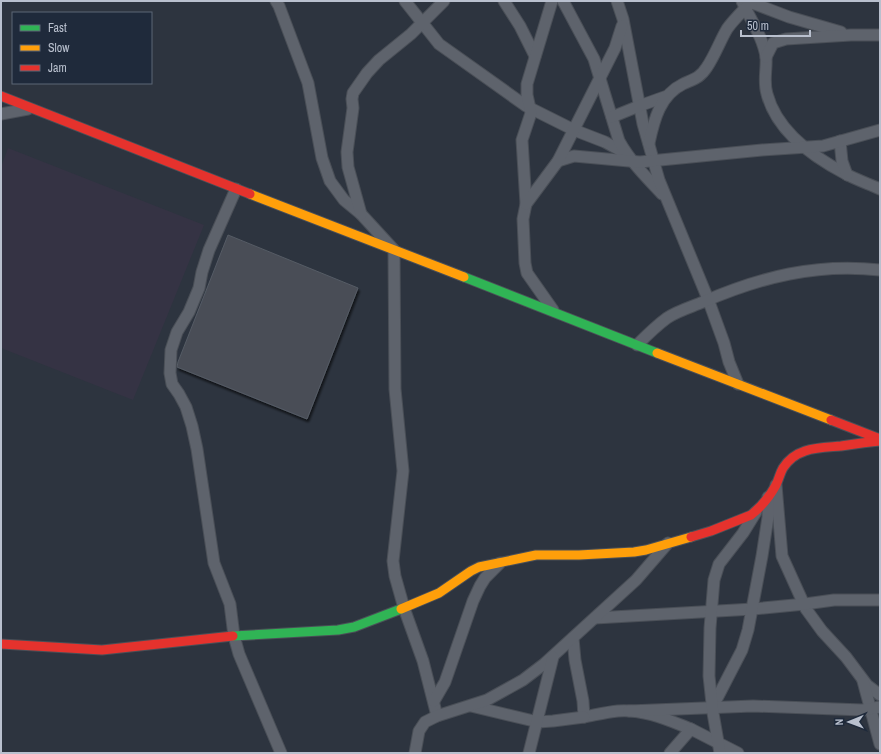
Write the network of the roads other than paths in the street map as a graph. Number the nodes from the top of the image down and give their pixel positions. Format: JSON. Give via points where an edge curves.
{"nodes":[{"id":1,"x":276,"y":1,"type":"edge"},
{"id":2,"x":405,"y":1,"type":"edge"},
{"id":3,"x":444,"y":1,"type":"edge"},
{"id":4,"x":504,"y":1,"type":"edge"},
{"id":5,"x":552,"y":1,"type":"edge"},
{"id":6,"x":563,"y":1,"type":"edge"},
{"id":7,"x":617,"y":1,"type":"edge"},
{"id":8,"x":623,"y":1,"type":"edge"},
{"id":9,"x":747,"y":3,"type":"edge"},
{"id":10,"x":623,"y":19,"type":"junction"},
{"id":11,"x":422,"y":23,"type":"junction"},
{"id":12,"x":851,"y":35,"type":"junction"},
{"id":13,"x":880,"y":35,"type":"edge"},
{"id":14,"x":536,"y":56,"type":"junction"},
{"id":15,"x":766,"y":57,"type":"junction"},
{"id":16,"x":600,"y":78,"type":"junction"},
{"id":17,"x":1,"y":96,"type":"edge"},
{"id":18,"x":667,"y":96,"type":"junction"},
{"id":19,"x":639,"y":106,"type":"junction"},
{"id":20,"x":31,"y":108,"type":"junction"},
{"id":21,"x":530,"y":108,"type":"junction"},
{"id":22,"x":1,"y":114,"type":"edge"},
{"id":23,"x":612,"y":117,"type":"junction"},
{"id":24,"x":574,"y":130,"type":"junction"},
{"id":25,"x":880,"y":130,"type":"edge"},
{"id":26,"x":840,"y":141,"type":"junction"},
{"id":27,"x":649,"y":145,"type":"junction"},
{"id":28,"x":806,"y":148,"type":"junction"},
{"id":29,"x":625,"y":153,"type":"junction"},
{"id":30,"x":558,"y":161,"type":"junction"},
{"id":31,"x":654,"y":161,"type":"junction"},
{"id":32,"x":632,"y":162,"type":"junction"},
{"id":33,"x":847,"y":175,"type":"junction"},
{"id":34,"x":880,"y":189,"type":"edge"},
{"id":35,"x":236,"y":190,"type":"junction"},
{"id":36,"x":665,"y":197,"type":"junction"},
{"id":37,"x":526,"y":204,"type":"junction"},
{"id":38,"x":361,"y":214,"type":"junction"},
{"id":39,"x":394,"y":250,"type":"junction"},
{"id":40,"x":880,"y":270,"type":"edge"},
{"id":41,"x":708,"y":299,"type":"junction"},
{"id":42,"x":554,"y":312,"type":"junction"},
{"id":43,"x":637,"y":345,"type":"junction"},
{"id":44,"x":738,"y":384,"type":"junction"},
{"id":45,"x":880,"y":440,"type":"edge"},
{"id":46,"x":776,"y":485,"type":"junction"},
{"id":47,"x":768,"y":497,"type":"junction"},
{"id":48,"x":756,"y":511,"type":"junction"},
{"id":49,"x":668,"y":543,"type":"junction"},
{"id":50,"x":500,"y":563,"type":"junction"},
{"id":51,"x":880,"y":600,"type":"edge"},
{"id":52,"x":804,"y":604,"type":"junction"},
{"id":53,"x":404,"y":608,"type":"junction"},
{"id":54,"x":753,"y":609,"type":"junction"},
{"id":55,"x":712,"y":612,"type":"junction"},
{"id":56,"x":595,"y":618,"type":"junction"},
{"id":57,"x":234,"y":636,"type":"junction"},
{"id":58,"x":573,"y":638,"type":"junction"},
{"id":59,"x":1,"y":644,"type":"edge"},
{"id":60,"x":553,"y":656,"type":"junction"},
{"id":61,"x":862,"y":678,"type":"junction"},
{"id":62,"x":880,"y":695,"type":"edge"},
{"id":63,"x":434,"y":701,"type":"junction"},
{"id":64,"x":470,"y":706,"type":"junction"},
{"id":65,"x":712,"y":708,"type":"junction"},
{"id":66,"x":876,"y":708,"type":"edge"},
{"id":67,"x":629,"y":711,"type":"junction"},
{"id":68,"x":438,"y":716,"type":"junction"},
{"id":69,"x":584,"y":717,"type":"junction"},
{"id":70,"x":536,"y":721,"type":"junction"},
{"id":71,"x":691,"y":729,"type":"junction"},
{"id":72,"x":880,"y":744,"type":"edge"},
{"id":73,"x":880,"y":747,"type":"edge"},
{"id":74,"x":719,"y":748,"type":"edge"},
{"id":75,"x":281,"y":753,"type":"edge"},
{"id":76,"x":415,"y":753,"type":"edge"},
{"id":77,"x":529,"y":753,"type":"edge"},
{"id":78,"x":670,"y":753,"type":"edge"},
{"id":79,"x":738,"y":753,"type":"edge"},
{"id":80,"x":878,"y":753,"type":"edge"}],
"edges":[{"from":1,"to":38,"type":"street","via":[[308,83],[322,158],[330,181],[344,200]]},
{"from":2,"to":11,"type":"street"},
{"from":3,"to":11,"type":"street"},
{"from":4,"to":14,"type":"street"},
{"from":5,"to":14,"type":"street"},
{"from":6,"to":16,"type":"street","via":[[594,59]]},
{"from":7,"to":10,"type":"street"},
{"from":8,"to":10,"type":"street"},
{"from":9,"to":12,"type":"street"},
{"from":9,"to":15,"type":"street"},
{"from":9,"to":18,"type":"street","via":[[729,26],[702,74],[674,89]]},
{"from":10,"to":16,"type":"street","via":[[615,48]]},
{"from":10,"to":19,"type":"street"},
{"from":11,"to":21,"type":"street","via":[[439,44]]},
{"from":11,"to":38,"type":"street","via":[[379,60],[353,93],[347,152],[348,167]]},
{"from":12,"to":13,"type":"street"},
{"from":12,"to":15,"type":"street","via":[[778,41],[773,43]]},
{"from":14,"to":21,"type":"street","via":[[527,84]]},
{"from":15,"to":28,"type":"street","via":[[765,86],[770,102],[784,128]]},
{"from":16,"to":23,"type":"street"},
{"from":16,"to":24,"type":"street"},
{"from":17,"to":20,"type":"main road"},
{"from":18,"to":19,"type":"street"},
{"from":18,"to":27,"type":"street","via":[[656,116]]},
{"from":19,"to":23,"type":"street"},
{"from":19,"to":27,"type":"street"},
{"from":20,"to":22,"type":"street"},
{"from":20,"to":35,"type":"main road"},
{"from":21,"to":24,"type":"street"},
{"from":21,"to":37,"type":"street","via":[[529,121],[522,140]]},
{"from":23,"to":29,"type":"street"},
{"from":24,"to":29,"type":"street"},
{"from":24,"to":30,"type":"street"},
{"from":25,"to":26,"type":"street"},
{"from":26,"to":28,"type":"street"},
{"from":26,"to":33,"type":"street","via":[[842,161]]},
{"from":27,"to":31,"type":"street"},
{"from":28,"to":31,"type":"street"},
{"from":28,"to":33,"type":"street"},
{"from":29,"to":32,"type":"street"},
{"from":30,"to":32,"type":"street","via":[[574,156]]},
{"from":30,"to":37,"type":"street"},
{"from":31,"to":32,"type":"street"},
{"from":31,"to":36,"type":"street"},
{"from":32,"to":36,"type":"street"},
{"from":33,"to":34,"type":"street"},
{"from":35,"to":39,"type":"main road"},
{"from":35,"to":57,"type":"street","via":[[209,250],[199,288],[178,332],[171,350],[170,362],[172,384],[186,407],[197,449],[214,563],[230,604]]},
{"from":36,"to":41,"type":"street"},
{"from":37,"to":42,"type":"street","via":[[524,219],[527,273]]},
{"from":38,"to":39,"type":"street"},
{"from":39,"to":42,"type":"main road"},
{"from":39,"to":53,"type":"street","via":[[395,389],[403,471],[393,561]]},
{"from":40,"to":41,"type":"street","via":[[846,267],[790,273],[750,283]]},
{"from":41,"to":43,"type":"street","via":[[668,318]]},
{"from":41,"to":44,"type":"street"},
{"from":42,"to":43,"type":"main road"},
{"from":43,"to":44,"type":"main road"},
{"from":44,"to":45,"type":"main road"},
{"from":45,"to":46,"type":"main road","via":[[814,448],[802,452],[787,461]]},
{"from":46,"to":47,"type":"main road"},
{"from":46,"to":52,"type":"street","via":[[782,556]]},
{"from":47,"to":48,"type":"main road"},
{"from":47,"to":54,"type":"street","via":[[768,517]]},
{"from":48,"to":49,"type":"main road","via":[[711,530]]},
{"from":48,"to":55,"type":"street","via":[[719,564],[714,580]]},
{"from":49,"to":50,"type":"main road","via":[[634,552],[536,555]]},
{"from":49,"to":56,"type":"street","via":[[636,580]]},
{"from":50,"to":53,"type":"main road","via":[[479,567],[439,593]]},
{"from":50,"to":63,"type":"street","via":[[480,586],[445,682]]},
{"from":51,"to":52,"type":"street","via":[[834,600]]},
{"from":52,"to":54,"type":"street"},
{"from":52,"to":61,"type":"street","via":[[822,631]]},
{"from":53,"to":57,"type":"main road","via":[[354,627],[338,630]]},
{"from":53,"to":63,"type":"street"},
{"from":54,"to":55,"type":"street"},
{"from":54,"to":65,"type":"street","via":[[742,650]]},
{"from":55,"to":56,"type":"street"},
{"from":55,"to":65,"type":"street","via":[[709,676]]},
{"from":56,"to":58,"type":"street"},
{"from":57,"to":59,"type":"main road","via":[[102,650]]},
{"from":57,"to":75,"type":"street","via":[[239,654]]},
{"from":58,"to":60,"type":"street"},
{"from":58,"to":69,"type":"street"},
{"from":60,"to":64,"type":"street","via":[[523,680],[487,700]]},
{"from":60,"to":70,"type":"street"},
{"from":61,"to":62,"type":"street"},
{"from":61,"to":66,"type":"street"},
{"from":63,"to":68,"type":"street"},
{"from":64,"to":68,"type":"street"},
{"from":64,"to":70,"type":"street"},
{"from":65,"to":66,"type":"street"},
{"from":65,"to":67,"type":"street"},
{"from":65,"to":74,"type":"street"},
{"from":66,"to":72,"type":"street"},
{"from":67,"to":69,"type":"street"},
{"from":67,"to":71,"type":"street","via":[[649,714]]},
{"from":68,"to":76,"type":"street","via":[[426,722],[419,731]]},
{"from":69,"to":70,"type":"street"},
{"from":70,"to":77,"type":"street"},
{"from":71,"to":74,"type":"street"},
{"from":71,"to":78,"type":"street"},
{"from":73,"to":80,"type":"street"},
{"from":74,"to":79,"type":"street"}]}
